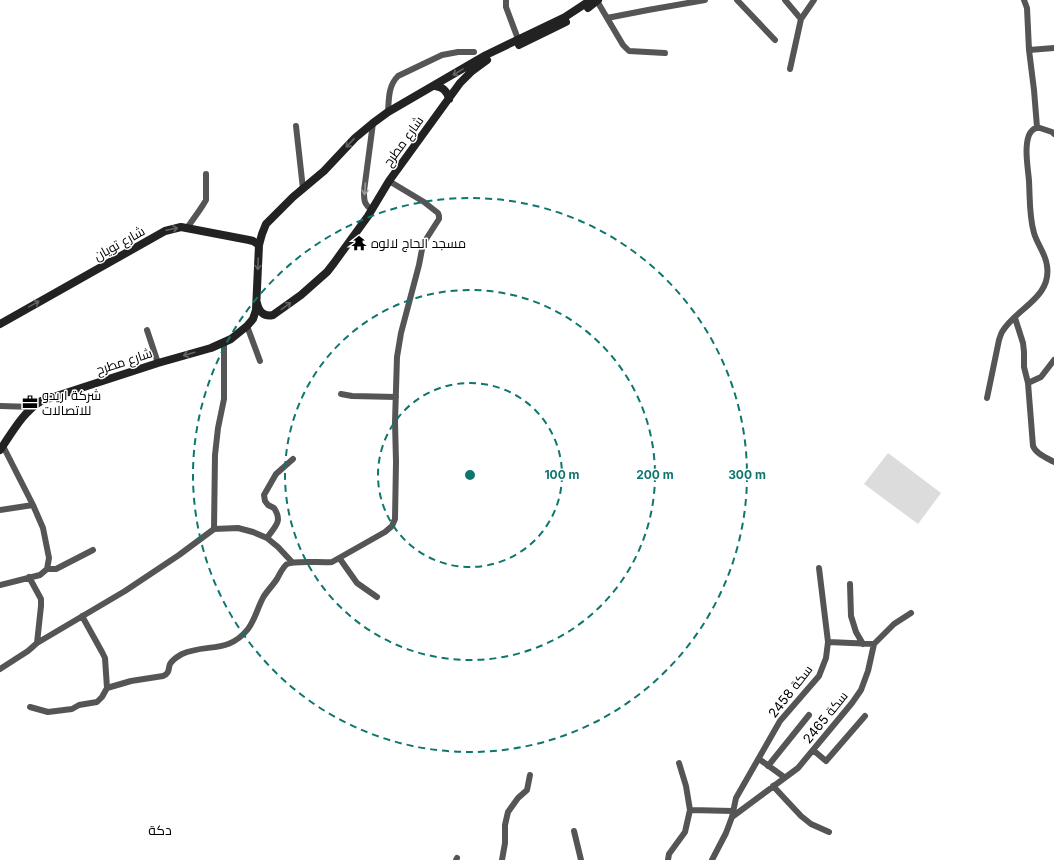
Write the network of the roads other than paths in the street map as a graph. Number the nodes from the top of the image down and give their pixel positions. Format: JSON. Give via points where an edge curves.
{"nodes":[{"id":1,"x":506,"y":0,"type":"edge"},
{"id":2,"x":595,"y":0,"type":"edge"},
{"id":3,"x":705,"y":0,"type":"edge"},
{"id":4,"x":737,"y":0,"type":"edge"},
{"id":5,"x":785,"y":0,"type":"edge"},
{"id":6,"x":814,"y":0,"type":"edge"},
{"id":7,"x":1024,"y":0,"type":"edge"},
{"id":8,"x":607,"y":18,"type":"junction"},
{"id":9,"x":800,"y":19,"type":"junction"},
{"id":10,"x":518,"y":40,"type":"junction"},
{"id":11,"x":775,"y":40,"type":"dead end"},
{"id":12,"x":1054,"y":48,"type":"edge"},
{"id":13,"x":1029,"y":50,"type":"junction"},
{"id":14,"x":480,"y":53,"type":"junction"},
{"id":15,"x":665,"y":53,"type":"dead end"},
{"id":16,"x":790,"y":69,"type":"dead end"},
{"id":17,"x":434,"y":86,"type":"junction"},
{"id":18,"x":449,"y":99,"type":"junction"},
{"id":19,"x":388,"y":112,"type":"junction"},
{"id":20,"x":373,"y":123,"type":"junction"},
{"id":21,"x":296,"y":126,"type":"dead end"},
{"id":22,"x":1037,"y":127,"type":"junction"},
{"id":23,"x":1054,"y":134,"type":"edge"},
{"id":24,"x":206,"y":174,"type":"dead end"},
{"id":25,"x":389,"y":181,"type":"junction"},
{"id":26,"x":303,"y":190,"type":"junction"},
{"id":27,"x":372,"y":210,"type":"junction"},
{"id":28,"x":187,"y":228,"type":"junction"},
{"id":29,"x":259,"y":245,"type":"junction"},
{"id":30,"x":1051,"y":265,"type":"edge"},
{"id":31,"x":257,"y":303,"type":"junction"},
{"id":32,"x":1015,"y":318,"type":"junction"},
{"id":33,"x":0,"y":324,"type":"edge"},
{"id":34,"x":247,"y":326,"type":"junction"},
{"id":35,"x":147,"y":330,"type":"dead end"},
{"id":36,"x":224,"y":342,"type":"junction"},
{"id":37,"x":1054,"y":360,"type":"edge"},
{"id":38,"x":260,"y":361,"type":"dead end"},
{"id":39,"x":158,"y":363,"type":"junction"},
{"id":40,"x":1028,"y":383,"type":"junction"},
{"id":41,"x":341,"y":394,"type":"dead end"},
{"id":42,"x":396,"y":397,"type":"junction"},
{"id":43,"x":987,"y":398,"type":"dead end"},
{"id":44,"x":0,"y":406,"type":"edge"},
{"id":45,"x":33,"y":407,"type":"junction"},
{"id":46,"x":2,"y":448,"type":"edge"},
{"id":47,"x":293,"y":458,"type":"dead end"},
{"id":48,"x":1054,"y":462,"type":"edge"},
{"id":49,"x":33,"y":504,"type":"junction"},
{"id":50,"x":0,"y":510,"type":"edge"},
{"id":51,"x":214,"y":529,"type":"junction"},
{"id":52,"x":267,"y":538,"type":"junction"},
{"id":53,"x":93,"y":550,"type":"dead end"},
{"id":54,"x":340,"y":558,"type":"junction"},
{"id":55,"x":292,"y":562,"type":"junction"},
{"id":56,"x":819,"y":568,"type":"dead end"},
{"id":57,"x":47,"y":569,"type":"junction"},
{"id":58,"x":29,"y":577,"type":"junction"},
{"id":59,"x":850,"y":584,"type":"dead end"},
{"id":60,"x":0,"y":585,"type":"edge"},
{"id":61,"x":377,"y":597,"type":"dead end"},
{"id":62,"x":911,"y":613,"type":"dead end"},
{"id":63,"x":82,"y":616,"type":"junction"},
{"id":64,"x":828,"y":642,"type":"junction"},
{"id":65,"x":37,"y":643,"type":"junction"},
{"id":66,"x":863,"y":644,"type":"junction"},
{"id":67,"x":874,"y":644,"type":"junction"},
{"id":68,"x":0,"y":669,"type":"edge"},
{"id":69,"x":107,"y":688,"type":"junction"},
{"id":70,"x":30,"y":707,"type":"dead end"},
{"id":71,"x":809,"y":715,"type":"dead end"},
{"id":72,"x":865,"y":716,"type":"dead end"},
{"id":73,"x":813,"y":750,"type":"junction"},
{"id":74,"x":759,"y":759,"type":"junction"},
{"id":75,"x":679,"y":763,"type":"dead end"},
{"id":76,"x":768,"y":766,"type":"junction"},
{"id":77,"x":530,"y":775,"type":"dead end"},
{"id":78,"x":784,"y":777,"type":"junction"},
{"id":79,"x":773,"y":786,"type":"junction"},
{"id":80,"x":690,"y":810,"type":"junction"},
{"id":81,"x":732,"y":814,"type":"junction"},
{"id":82,"x":574,"y":831,"type":"dead end"},
{"id":83,"x":829,"y":832,"type":"dead end"},
{"id":84,"x":502,"y":860,"type":"edge"},
{"id":85,"x":581,"y":860,"type":"edge"},
{"id":86,"x":668,"y":860,"type":"edge"},
{"id":87,"x":712,"y":860,"type":"edge"}],
"edges":[{"from":1,"to":10,"type":"street","via":[[506,8]]},
{"from":2,"to":8,"type":"street"},
{"from":2,"to":10,"type":"main road","name":"شارع مطرح"},
{"from":2,"to":18,"type":"main road","name":"شارع مطرح","via":[[566,22],[483,63],[466,77]]},
{"from":3,"to":8,"type":"street"},
{"from":4,"to":11,"type":"street"},
{"from":5,"to":9,"type":"street"},
{"from":6,"to":9,"type":"street"},
{"from":7,"to":13,"type":"street","via":[[1027,8]]},
{"from":8,"to":15,"type":"street","via":[[629,51]]},
{"from":9,"to":16,"type":"street"},
{"from":10,"to":14,"type":"main road","name":"شارع مطرح"},
{"from":12,"to":13,"type":"street"},
{"from":13,"to":22,"type":"street"},
{"from":14,"to":17,"type":"main road","name":"شارع مطرح","one_way":true},
{"from":14,"to":19,"type":"street","via":[[458,52],[442,55],[402,73],[390,88]]},
{"from":17,"to":18,"type":"main road","via":[[446,91]]},
{"from":17,"to":19,"type":"main road","name":"شارع مطرح"},
{"from":18,"to":25,"type":"main road","name":"شارع مطرح"},
{"from":19,"to":20,"type":"main road","name":"شارع مطرح"},
{"from":20,"to":26,"type":"main road","name":"شارع مطرح","one_way":true},
{"from":20,"to":27,"type":"street","one_way":true,"via":[[364,191],[364,202]]},
{"from":21,"to":26,"type":"street"},
{"from":22,"to":23,"type":"street"},
{"from":22,"to":30,"type":"street","via":[[1033,128],[1029,136],[1027,150],[1031,212],[1034,233]]},
{"from":24,"to":28,"type":"street","via":[[206,200]]},
{"from":25,"to":27,"type":"main road","name":"شارع مطرح"},
{"from":25,"to":42,"type":"street","via":[[424,202],[440,216],[423,244],[401,334],[397,356]]},
{"from":26,"to":29,"type":"main road","name":"شارع مطرح","via":[[270,220]]},
{"from":31,"to":27,"type":"main road","name":"شارع مطرح","one_way":true,"via":[[260,311],[270,316],[301,295],[334,263]]},
{"from":28,"to":29,"type":"main road","name":"شارع تويان","via":[[249,240]]},
{"from":33,"to":28,"type":"main road","name":"شارع تويان","one_way":true,"via":[[165,231]]},
{"from":29,"to":31,"type":"main road","name":"شارع مطرح","one_way":true},
{"from":30,"to":32,"type":"street","via":[[1042,290]]},
{"from":31,"to":34,"type":"main road","name":"شارع مطرح","via":[[253,319]]},
{"from":32,"to":40,"type":"street","via":[[1022,337]]},
{"from":32,"to":43,"type":"street","via":[[1002,332]]},
{"from":34,"to":36,"type":"main road","name":"شارع مطرح"},
{"from":34,"to":38,"type":"street"},
{"from":35,"to":39,"type":"street"},
{"from":36,"to":39,"type":"main road","name":"شارع مطرح","one_way":true},
{"from":36,"to":51,"type":"street","via":[[224,399],[214,455]]},
{"from":37,"to":40,"type":"street","via":[[1041,377]]},
{"from":39,"to":45,"type":"main road","name":"شارع مطرح","via":[[46,399]]},
{"from":40,"to":48,"type":"street","via":[[1035,450]]},
{"from":41,"to":42,"type":"street"},
{"from":42,"to":54,"type":"street","via":[[396,462],[392,526]]},
{"from":44,"to":45,"type":"street"},
{"from":45,"to":46,"type":"main road","name":"شارع مطرح","via":[[25,414]]},
{"from":46,"to":49,"type":"street"},
{"from":47,"to":52,"type":"street","via":[[276,474],[264,495],[265,501],[274,508],[279,517]]},
{"from":49,"to":50,"type":"street"},
{"from":49,"to":57,"type":"street","via":[[49,558]]},
{"from":51,"to":52,"type":"street","via":[[238,528]]},
{"from":51,"to":63,"type":"street","via":[[125,591]]},
{"from":52,"to":55,"type":"street"},
{"from":53,"to":57,"type":"street","via":[[56,569]]},
{"from":54,"to":55,"type":"street","via":[[325,563]]},
{"from":54,"to":61,"type":"street","via":[[357,583]]},
{"from":55,"to":69,"type":"street","via":[[282,569],[264,595],[249,628],[238,639],[228,644],[180,655],[170,664],[166,675]]},
{"from":56,"to":64,"type":"street","name":"سكة 2458"},
{"from":57,"to":58,"type":"street"},
{"from":58,"to":60,"type":"street"},
{"from":58,"to":65,"type":"street","via":[[41,600]]},
{"from":59,"to":66,"type":"street","via":[[851,616]]},
{"from":62,"to":67,"type":"street","via":[[894,624]]},
{"from":63,"to":65,"type":"street"},
{"from":63,"to":69,"type":"street","via":[[105,658]]},
{"from":64,"to":66,"type":"street"},
{"from":64,"to":74,"type":"street","name":"سكة 2458","via":[[826,658],[819,676],[780,721]]},
{"from":65,"to":68,"type":"street"},
{"from":66,"to":67,"type":"street"},
{"from":67,"to":73,"type":"street","name":"سكة 2465","via":[[861,690]]},
{"from":69,"to":70,"type":"street","via":[[97,702],[72,709],[48,712]]},
{"from":71,"to":76,"type":"street"},
{"from":72,"to":73,"type":"street","via":[[826,762]]},
{"from":73,"to":78,"type":"street","name":"سكة 2465","via":[[798,768]]},
{"from":74,"to":76,"type":"street"},
{"from":74,"to":81,"type":"street","name":"سكة 2458","via":[[736,798]]},
{"from":75,"to":80,"type":"street"},
{"from":76,"to":78,"type":"street"},
{"from":77,"to":84,"type":"street","via":[[527,790],[508,812]]},
{"from":78,"to":79,"type":"street","name":"سكة 2465"},
{"from":79,"to":81,"type":"street","name":"سكة 2465"},
{"from":79,"to":83,"type":"street","via":[[801,816]]},
{"from":80,"to":81,"type":"street"},
{"from":80,"to":86,"type":"street","via":[[685,832],[669,854]]},
{"from":81,"to":87,"type":"street","name":"سكة 2458","via":[[726,833]]},
{"from":82,"to":85,"type":"street"}]}
